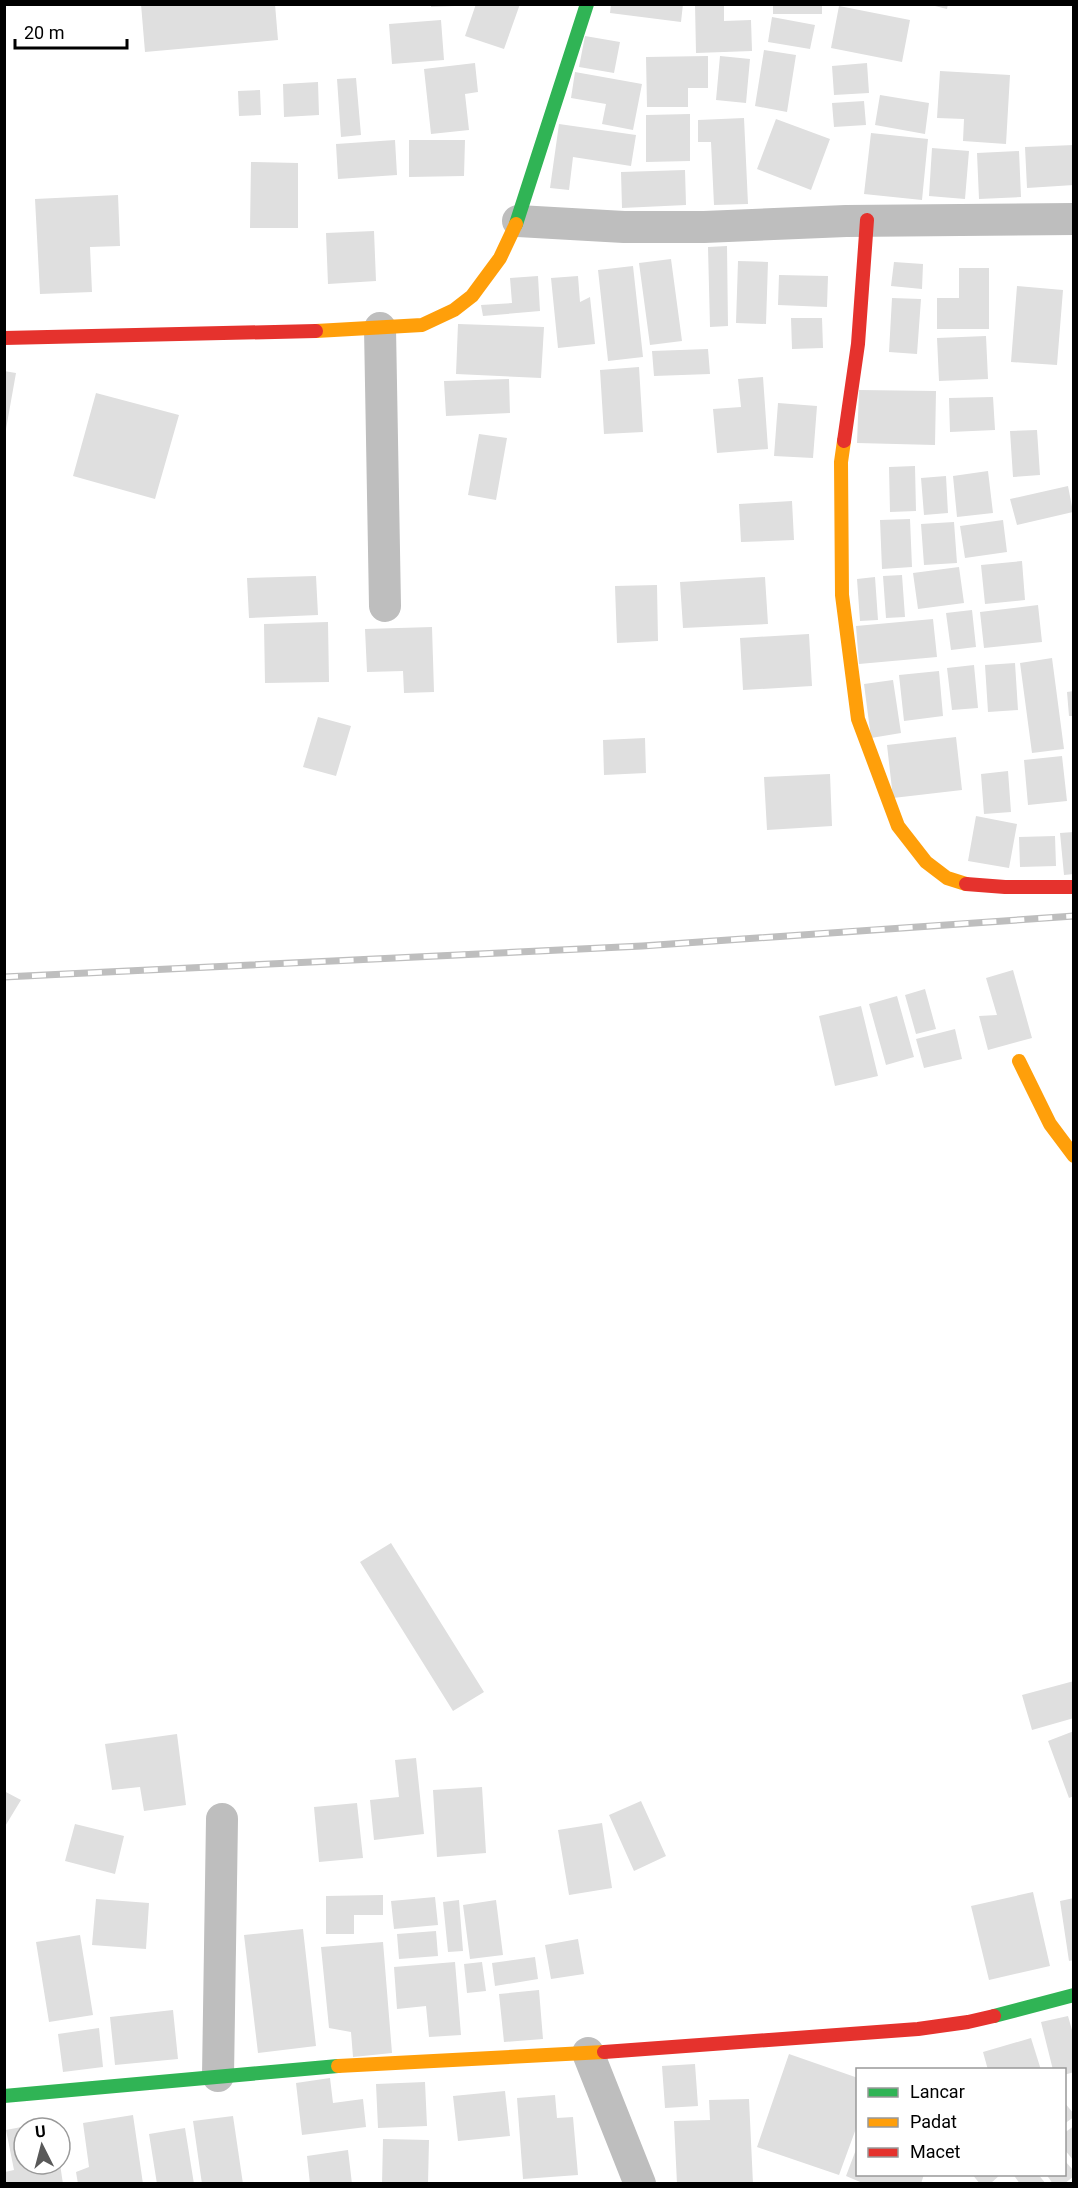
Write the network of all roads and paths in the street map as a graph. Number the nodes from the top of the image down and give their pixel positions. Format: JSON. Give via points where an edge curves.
{"nodes":[{"id":1,"x":587,"y":4,"type":"edge"},
{"id":2,"x":1074,"y":219,"type":"edge"},
{"id":3,"x":867,"y":220,"type":"junction"},
{"id":4,"x":518,"y":221,"type":"junction"},
{"id":5,"x":380,"y":328,"type":"junction"},
{"id":6,"x":4,"y":338,"type":"edge"},
{"id":7,"x":384,"y":606,"type":"dead end"},
{"id":8,"x":1074,"y":887,"type":"edge"},
{"id":9,"x":1019,"y":1061,"type":"dead end"},
{"id":10,"x":1074,"y":1155,"type":"edge"},
{"id":11,"x":222,"y":1819,"type":"dead end"},
{"id":12,"x":1074,"y":1995,"type":"edge"},
{"id":13,"x":588,"y":2053,"type":"junction"},
{"id":14,"x":218,"y":2076,"type":"junction"},
{"id":15,"x":4,"y":2096,"type":"edge"},
{"id":16,"x":640,"y":2184,"type":"edge"}],
"edges":[{"from":1,"to":4,"type":"street"},
{"from":2,"to":3,"type":"street"},
{"from":3,"to":4,"type":"street","via":[[704,227]]},
{"from":3,"to":8,"type":"street","via":[[858,344],[841,462],[842,595],[858,719],[898,825],[926,862],[947,878],[968,885]]},
{"from":4,"to":5,"type":"street","via":[[500,258],[472,296],[454,310],[422,325]]},
{"from":5,"to":6,"type":"street"},
{"from":5,"to":7,"type":"street"},
{"from":9,"to":10,"type":"street","via":[[1050,1124]]},
{"from":11,"to":14,"type":"street"},
{"from":12,"to":13,"type":"street","via":[[968,2022],[918,2029]]},
{"from":13,"to":14,"type":"street"},
{"from":13,"to":16,"type":"street"},
{"from":14,"to":15,"type":"street"}]}
